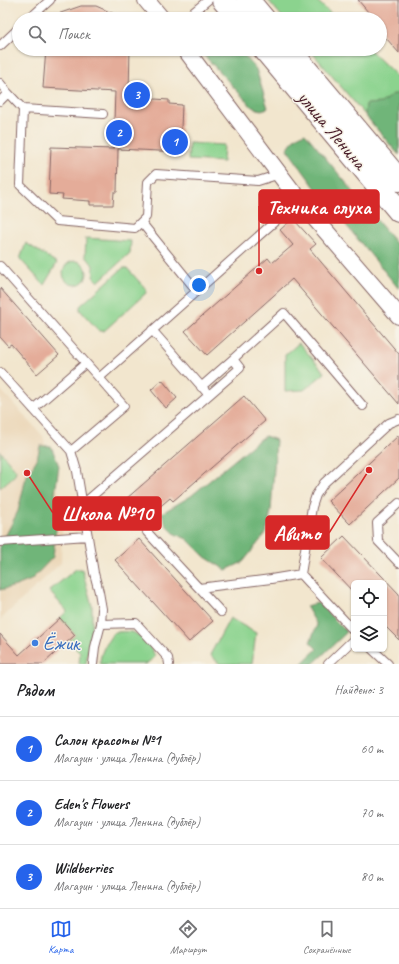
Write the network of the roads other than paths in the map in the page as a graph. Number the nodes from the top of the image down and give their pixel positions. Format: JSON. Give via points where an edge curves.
{"nodes":[{"id":1,"x":50,"y":0,"type":"edge"},
{"id":2,"x":146,"y":0,"type":"edge"},
{"id":3,"x":208,"y":0,"type":"edge"},
{"id":4,"x":224,"y":0,"type":"edge"},
{"id":5,"x":248,"y":0,"type":"edge"},
{"id":6,"x":37,"y":12,"type":"edge"},
{"id":7,"x":156,"y":12,"type":"edge"},
{"id":8,"x":193,"y":12,"type":"edge"},
{"id":9,"x":233,"y":12,"type":"edge"},
{"id":10,"x":258,"y":12,"type":"edge"},
{"id":11,"x":12,"y":35,"type":"edge"},
{"id":12,"x":0,"y":46,"type":"edge"},
{"id":13,"x":190,"y":56,"type":"edge"},
{"id":14,"x":270,"y":56,"type":"edge"},
{"id":15,"x":295,"y":56,"type":"edge"},
{"id":16,"x":0,"y":83,"type":"edge"},
{"id":17,"x":8,"y":93,"type":"junction"},
{"id":18,"x":0,"y":101,"type":"edge"},
{"id":19,"x":23,"y":109,"type":"junction"},
{"id":20,"x":103,"y":114,"type":"dead end"},
{"id":21,"x":280,"y":174,"type":"junction"},
{"id":22,"x":399,"y":180,"type":"edge"},
{"id":23,"x":299,"y":200,"type":"junction"},
{"id":24,"x":399,"y":211,"type":"edge"},
{"id":25,"x":141,"y":222,"type":"junction"},
{"id":26,"x":0,"y":266,"type":"edge"},
{"id":27,"x":197,"y":291,"type":"junction"},
{"id":28,"x":399,"y":316,"type":"edge"},
{"id":29,"x":152,"y":330,"type":"junction"},
{"id":30,"x":233,"y":359,"type":"junction"},
{"id":31,"x":86,"y":363,"type":"junction"},
{"id":32,"x":0,"y":372,"type":"edge"},
{"id":33,"x":99,"y":378,"type":"junction"},
{"id":34,"x":202,"y":387,"type":"junction"},
{"id":35,"x":209,"y":395,"type":"junction"},
{"id":36,"x":364,"y":406,"type":"dead end"},
{"id":37,"x":33,"y":409,"type":"junction"},
{"id":38,"x":399,"y":419,"type":"edge"},
{"id":39,"x":71,"y":451,"type":"junction"},
{"id":40,"x":83,"y":504,"type":"junction"},
{"id":41,"x":399,"y":504,"type":"edge"},
{"id":42,"x":147,"y":532,"type":"dead end"},
{"id":43,"x":88,"y":536,"type":"junction"},
{"id":44,"x":0,"y":542,"type":"edge"},
{"id":45,"x":399,"y":564,"type":"edge"},
{"id":46,"x":300,"y":574,"type":"junction"},
{"id":47,"x":199,"y":588,"type":"junction"},
{"id":48,"x":221,"y":612,"type":"dead end"},
{"id":49,"x":101,"y":624,"type":"junction"},
{"id":50,"x":351,"y":628,"type":"edge"},
{"id":51,"x":351,"y":642,"type":"edge"},
{"id":52,"x":375,"y":652,"type":"edge"},
{"id":53,"x":93,"y":664,"type":"edge"},
{"id":54,"x":168,"y":664,"type":"edge"},
{"id":55,"x":328,"y":664,"type":"edge"},
{"id":56,"x":388,"y":664,"type":"edge"}],
"edges":[{"from":1,"to":6,"type":"lane"},
{"from":2,"to":7,"type":"street"},
{"from":3,"to":8,"type":"lane"},
{"from":4,"to":9,"type":"main road"},
{"from":5,"to":10,"type":"main road"},
{"from":11,"to":12,"type":"lane"},
{"from":13,"to":21,"type":"street"},
{"from":14,"to":24,"type":"main road","name":"улица Ленина"},
{"from":15,"to":22,"type":"main road","name":"улица Ленина"},
{"from":16,"to":17,"type":"lane"},
{"from":17,"to":18,"type":"lane"},
{"from":17,"to":19,"type":"lane"},
{"from":19,"to":20,"type":"lane"},
{"from":19,"to":25,"type":"lane","via":[[20,185],[57,221],[135,228]]},
{"from":21,"to":23,"type":"street"},
{"from":21,"to":25,"type":"lane","via":[[258,181],[156,174],[148,182],[146,217]]},
{"from":23,"to":27,"type":"lane"},
{"from":23,"to":28,"type":"street"},
{"from":25,"to":27,"type":"lane"},
{"from":26,"to":31,"type":"lane"},
{"from":27,"to":29,"type":"lane"},
{"from":29,"to":33,"type":"lane"},
{"from":29,"to":34,"type":"lane"},
{"from":30,"to":34,"type":"lane"},
{"from":30,"to":35,"type":"lane","via":[[240,368]]},
{"from":30,"to":36,"type":"lane","via":[[284,314]]},
{"from":31,"to":33,"type":"lane"},
{"from":31,"to":37,"type":"lane"},
{"from":32,"to":37,"type":"lane"},
{"from":33,"to":39,"type":"lane","via":[[124,406]]},
{"from":34,"to":35,"type":"lane"},
{"from":35,"to":40,"type":"lane"},
{"from":37,"to":39,"type":"lane"},
{"from":38,"to":46,"type":"lane","via":[[389,423],[324,483],[316,495]]},
{"from":39,"to":40,"type":"lane"},
{"from":40,"to":43,"type":"lane"},
{"from":41,"to":45,"type":"lane","via":[[377,523],[378,541]]},
{"from":42,"to":47,"type":"lane"},
{"from":43,"to":44,"type":"lane"},
{"from":43,"to":49,"type":"lane","via":[[102,609]]},
{"from":46,"to":47,"type":"lane"},
{"from":46,"to":50,"type":"lane"},
{"from":47,"to":48,"type":"lane"},
{"from":49,"to":53,"type":"lane"},
{"from":49,"to":54,"type":"lane","via":[[136,623],[168,658]]},
{"from":51,"to":55,"type":"lane"},
{"from":52,"to":56,"type":"lane"}]}
